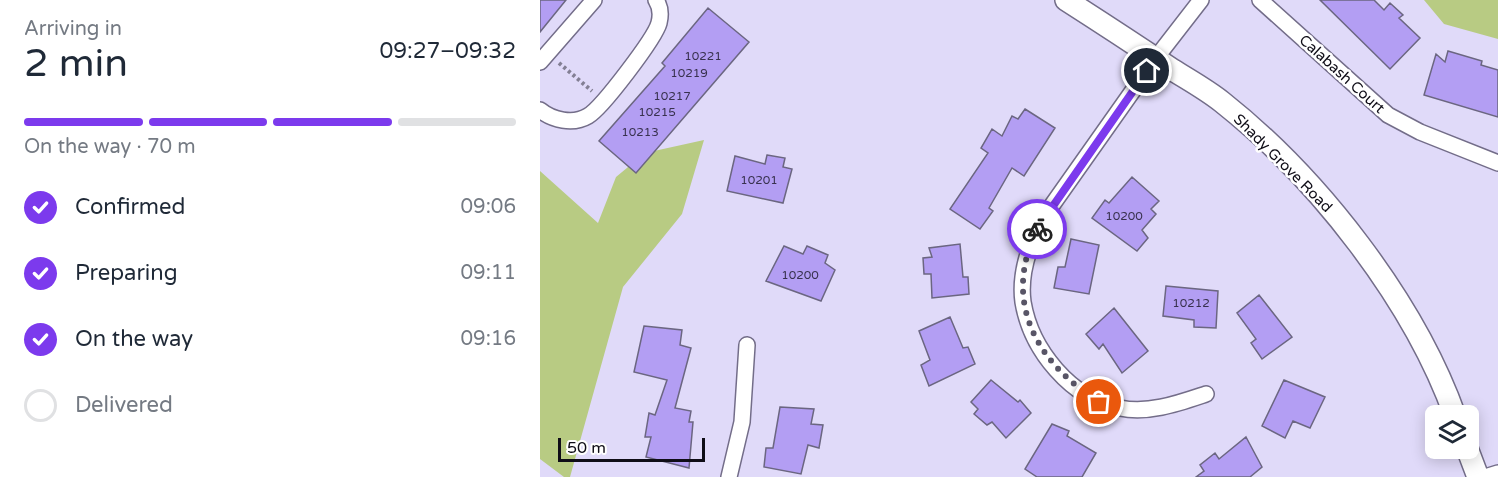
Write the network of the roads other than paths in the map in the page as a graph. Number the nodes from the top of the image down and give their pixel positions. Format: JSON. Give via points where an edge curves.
{"nodes":[{"id":1,"x":594,"y":0,"type":"edge"},
{"id":2,"x":656,"y":0,"type":"edge"},
{"id":3,"x":1066,"y":0,"type":"edge"},
{"id":4,"x":1201,"y":0,"type":"edge"},
{"id":5,"x":1260,"y":0,"type":"edge"},
{"id":6,"x":1156,"y":58,"type":"junction"},
{"id":7,"x":540,"y":62,"type":"edge"},
{"id":8,"x":540,"y":110,"type":"edge"},
{"id":9,"x":1498,"y":163,"type":"edge"},
{"id":10,"x":747,"y":345,"type":"dead end"},
{"id":11,"x":1206,"y":394,"type":"dead end"},
{"id":12,"x":1451,"y":405,"type":"edge"},
{"id":13,"x":1471,"y":459,"type":"edge"},
{"id":14,"x":1498,"y":473,"type":"edge"},
{"id":15,"x":729,"y":477,"type":"edge"},
{"id":16,"x":1478,"y":477,"type":"edge"},
{"id":17,"x":1485,"y":477,"type":"edge"}],
"edges":[{"from":1,"to":7,"type":"street"},
{"from":2,"to":8,"type":"street","via":[[659,22],[651,42],[589,116],[570,122]]},
{"from":3,"to":6,"type":"main road","name":"Shady Grove Road"},
{"from":4,"to":6,"type":"street"},
{"from":5,"to":9,"type":"street","name":"Calabash Court","via":[[1388,114],[1420,132]]},
{"from":6,"to":11,"type":"street","via":[[1043,218],[1031,241],[1023,300],[1030,329],[1053,364],[1075,387],[1099,402],[1121,409],[1146,409],[1171,406]]},
{"from":6,"to":12,"type":"main road","name":"Shady Grove Road","via":[[1222,102],[1321,197],[1383,278]]},
{"from":10,"to":15,"type":"street","via":[[742,422]]},
{"from":13,"to":16,"type":"main road"},
{"from":14,"to":17,"type":"street"}]}
